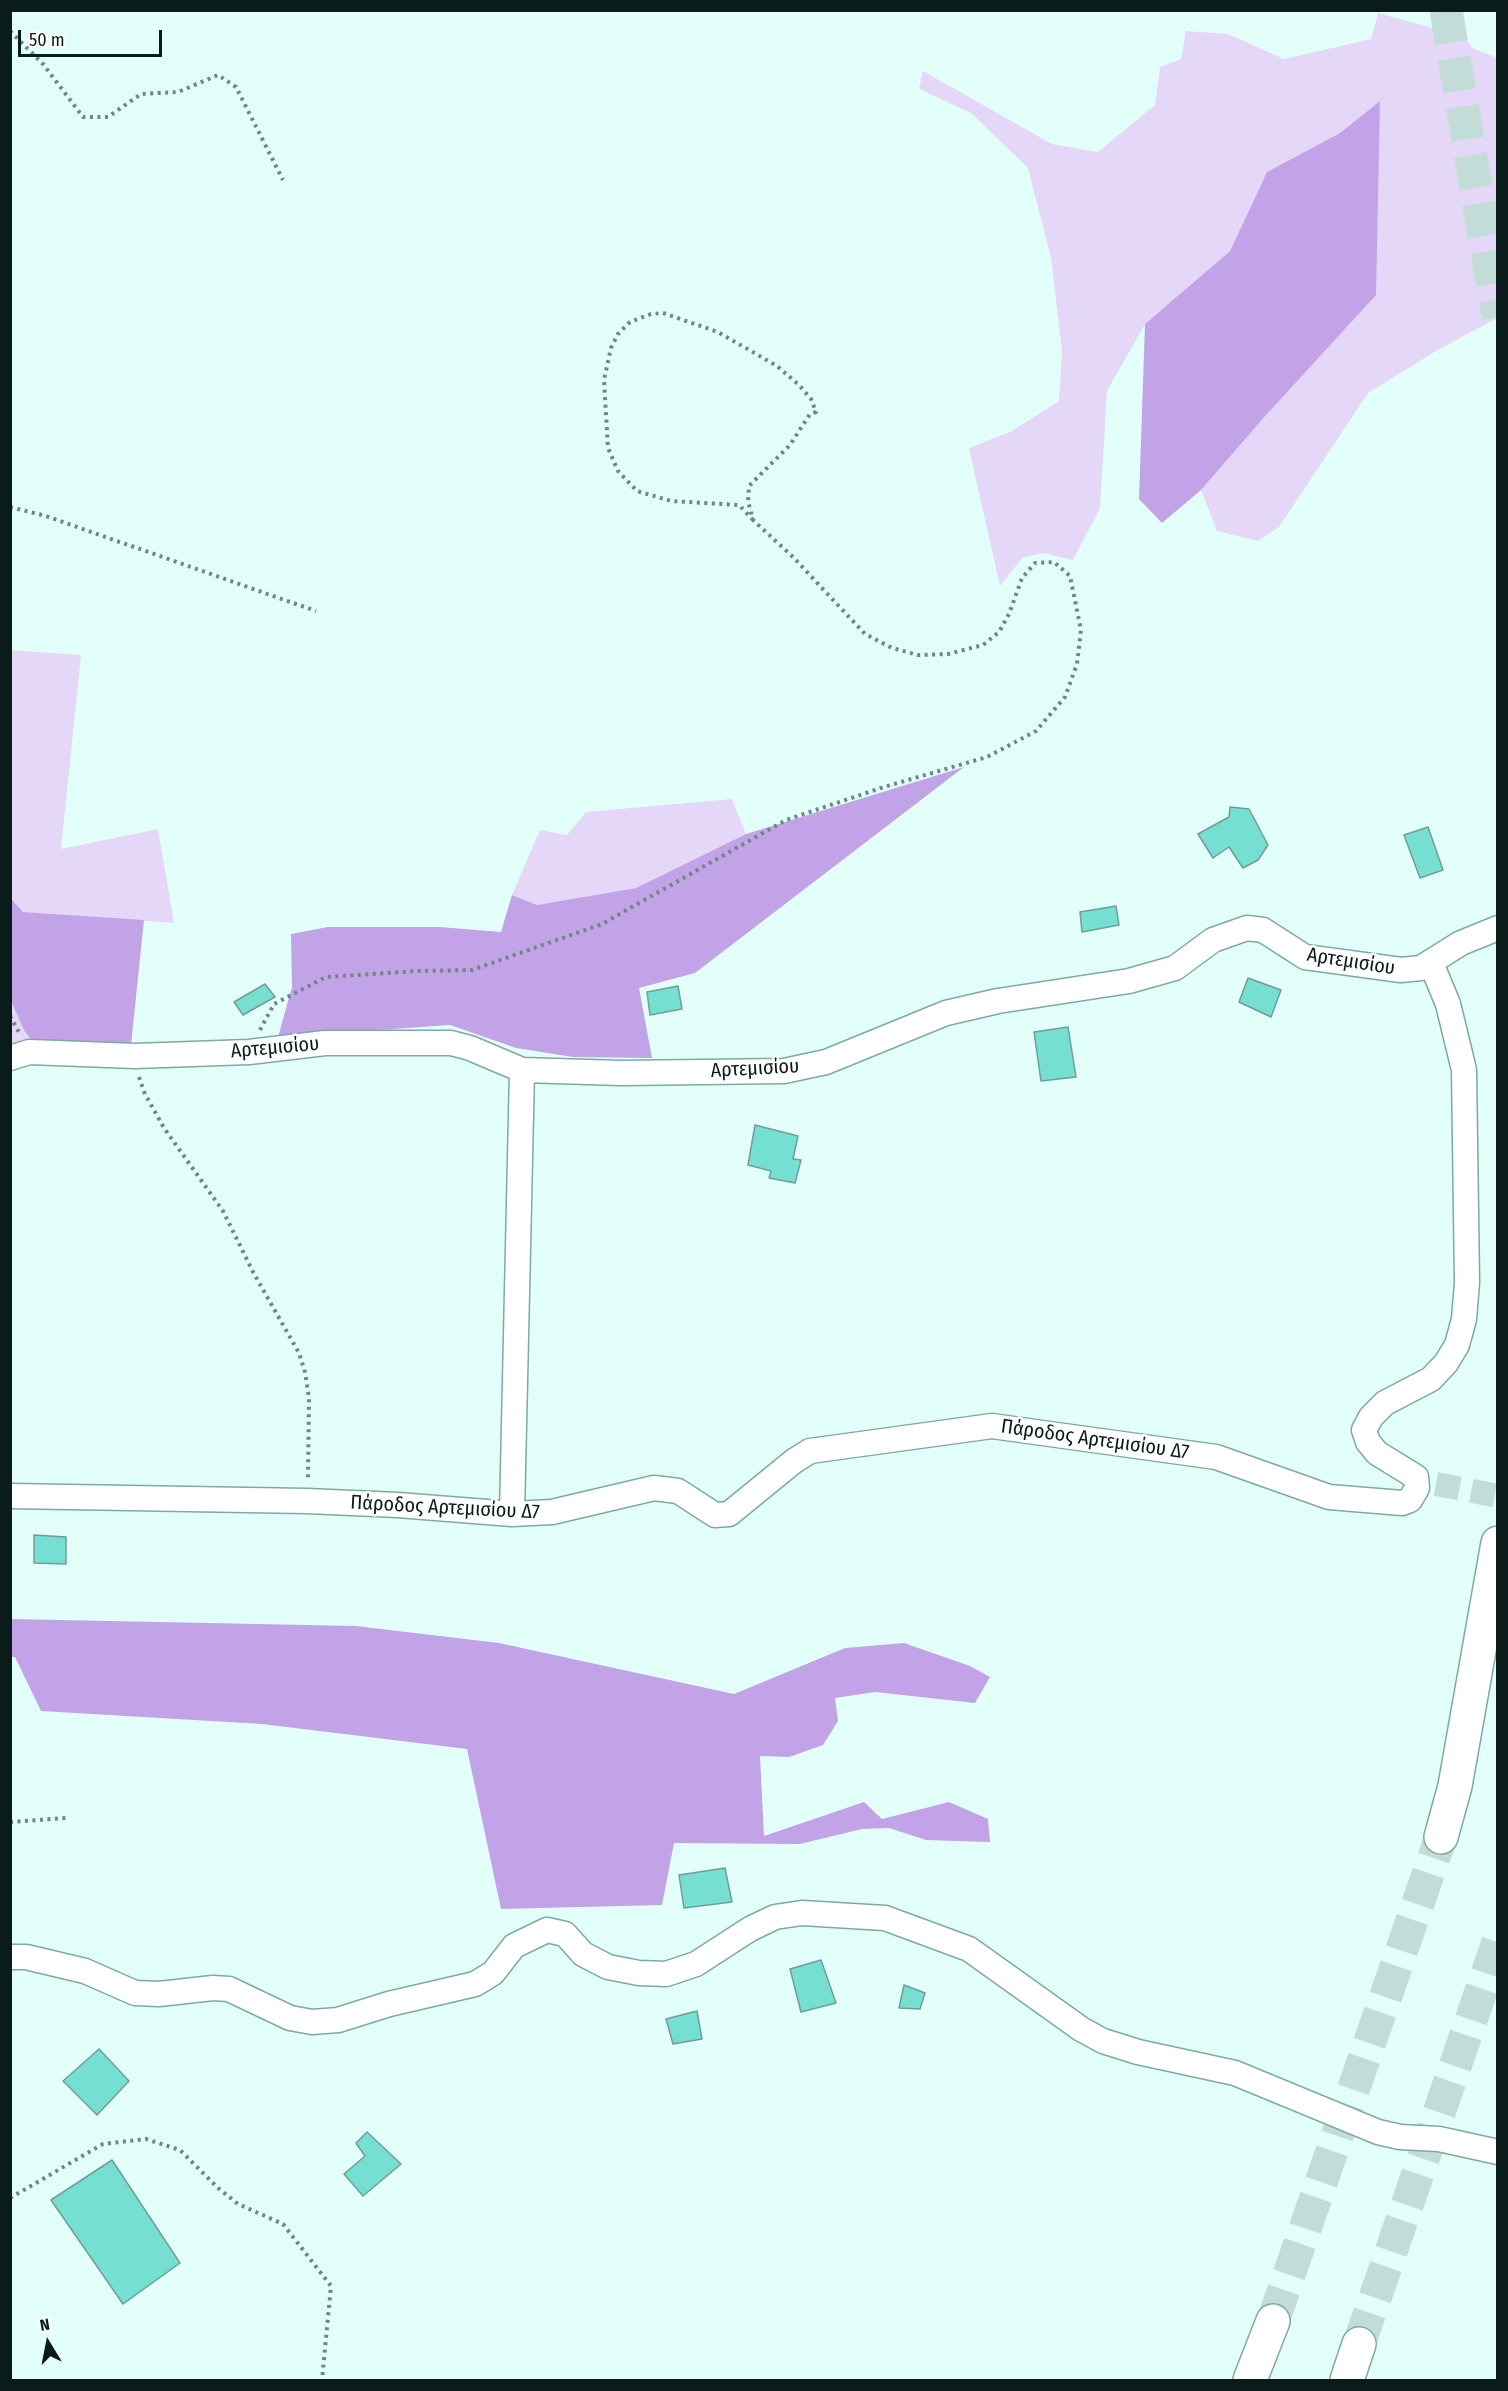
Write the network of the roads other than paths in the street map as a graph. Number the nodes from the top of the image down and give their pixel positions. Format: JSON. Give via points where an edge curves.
{"nodes":[{"id":1,"x":1497,"y":928,"type":"edge"},
{"id":2,"x":1431,"y":963,"type":"junction"},
{"id":3,"x":10,"y":1058,"type":"edge"},
{"id":4,"x":522,"y":1070,"type":"junction"},
{"id":5,"x":10,"y":1496,"type":"edge"},
{"id":6,"x":512,"y":1514,"type":"junction"},
{"id":7,"x":1497,"y":1543,"type":"edge"},
{"id":8,"x":1441,"y":1837,"type":"tunnel mouth"},
{"id":9,"x":10,"y":1957,"type":"edge"},
{"id":10,"x":1497,"y":2152,"type":"edge"},
{"id":11,"x":1273,"y":2321,"type":"tunnel mouth"},
{"id":12,"x":1359,"y":2344,"type":"tunnel mouth"},
{"id":13,"x":1251,"y":2380,"type":"edge"},
{"id":14,"x":1347,"y":2380,"type":"edge"}],
"edges":[{"from":1,"to":2,"type":"street","name":"Αρτεμισίου","via":[[1461,943]]},
{"from":2,"to":4,"type":"street","name":"Αρτεμισίου","via":[[1421,969],[1401,970],[1320,961],[1293,952],[1263,930],[1247,928],[1213,940],[1175,968],[1129,981],[946,1013],[826,1062],[784,1071]]},
{"from":2,"to":6,"type":"street","name":"Πάροδος Αρτεμισίου Δ7","via":[[1448,1004],[1464,1071],[1464,1319],[1457,1345],[1446,1363],[1431,1379],[1385,1403],[1364,1430],[1377,1453],[1426,1480],[1410,1500],[1402,1503],[1329,1497],[1216,1457],[992,1426],[810,1451],[729,1514],[715,1515],[678,1491],[654,1488],[552,1512]]},
{"from":3,"to":4,"type":"street","name":"Αρτεμισίου","via":[[29,1052],[135,1056],[249,1052],[325,1043],[451,1043]]},
{"from":4,"to":6,"type":"street"},
{"from":5,"to":6,"type":"street","name":"Πάροδος Αρτεμισίου Δ7","via":[[307,1501]]},
{"from":7,"to":8,"type":"highway","via":[[1455,1786]]},
{"from":9,"to":10,"type":"street","via":[[86,1971],[135,1993],[229,1989],[290,2018],[312,2022],[338,2020],[475,1984],[493,1973],[514,1946],[547,1930],[565,1934],[583,1954],[608,1967],[666,1974],[696,1964],[775,1917],[802,1913],[885,1918],[969,1949],[1103,2041],[1235,2073],[1378,2132],[1439,2139]]},
{"from":11,"to":13,"type":"highway"},
{"from":12,"to":14,"type":"highway"}]}
